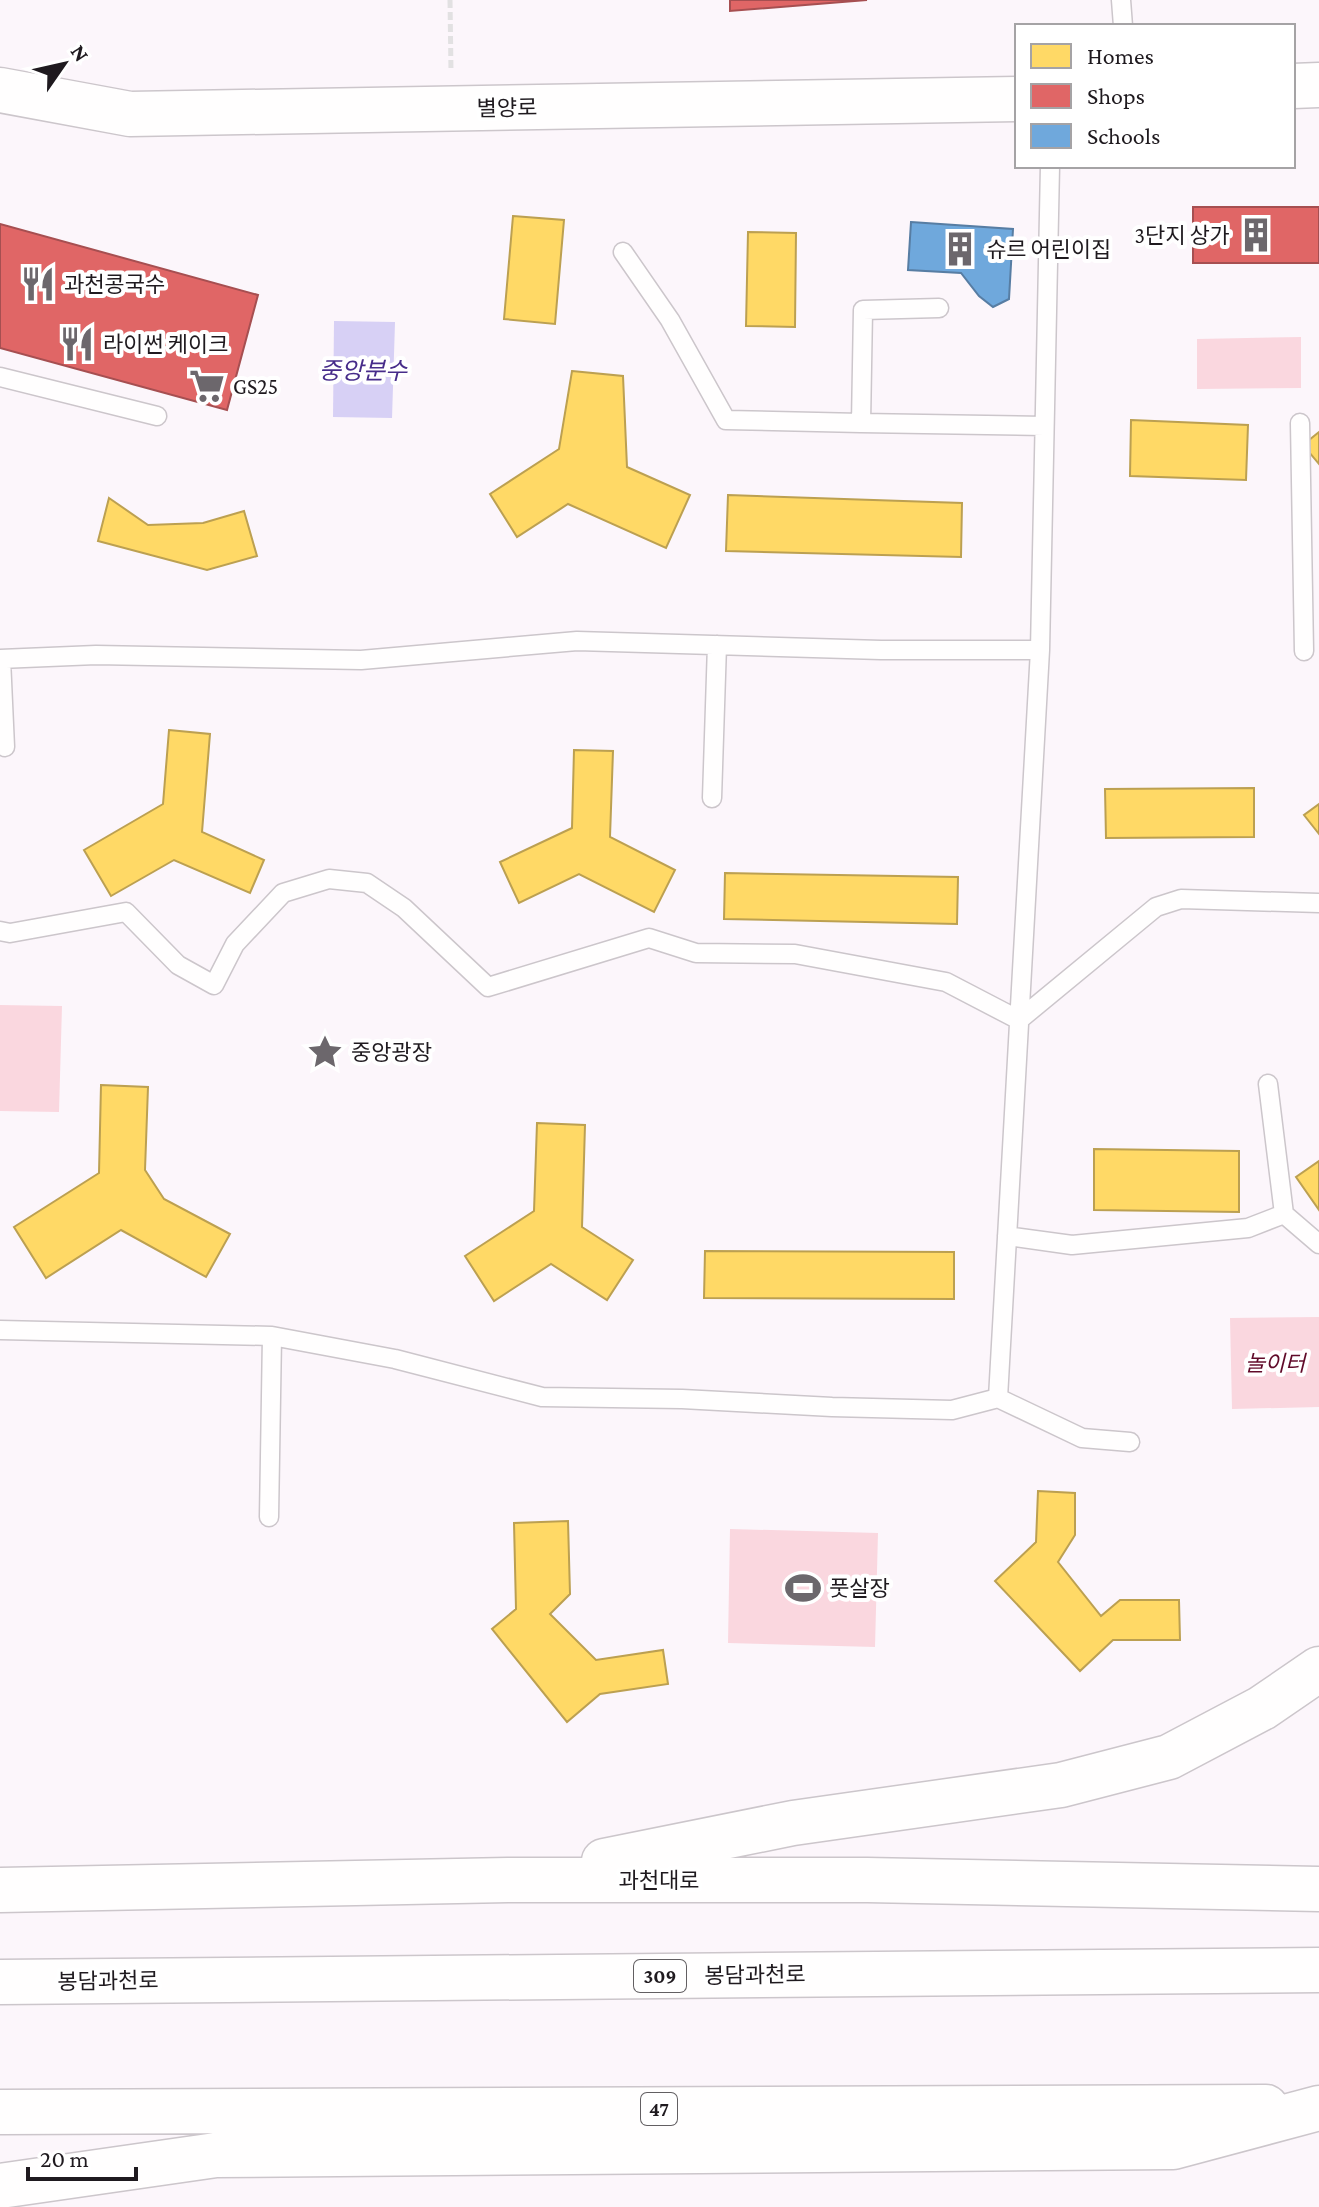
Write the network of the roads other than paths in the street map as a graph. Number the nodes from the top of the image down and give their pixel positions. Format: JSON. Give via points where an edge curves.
{"nodes":[{"id":1,"x":1121,"y":0,"type":"edge"},
{"id":2,"x":1123,"y":24,"type":"edge"},
{"id":3,"x":1319,"y":85,"type":"edge"},
{"id":4,"x":1295,"y":86,"type":"edge"},
{"id":5,"x":0,"y":90,"type":"edge"},
{"id":6,"x":1015,"y":99,"type":"edge"},
{"id":7,"x":1050,"y":168,"type":"edge"},
{"id":8,"x":623,"y":252,"type":"dead end"},
{"id":9,"x":939,"y":308,"type":"dead end"},
{"id":10,"x":0,"y":377,"type":"edge"},
{"id":11,"x":157,"y":416,"type":"dead end"},
{"id":12,"x":861,"y":423,"type":"junction"},
{"id":13,"x":1300,"y":423,"type":"dead end"},
{"id":14,"x":1044,"y":426,"type":"junction"},
{"id":15,"x":717,"y":645,"type":"junction"},
{"id":16,"x":1040,"y":650,"type":"junction"},
{"id":17,"x":1304,"y":651,"type":"dead end"},
{"id":18,"x":0,"y":659,"type":"edge"},
{"id":19,"x":5,"y":747,"type":"dead end"},
{"id":20,"x":712,"y":798,"type":"dead end"},
{"id":21,"x":1319,"y":903,"type":"edge"},
{"id":22,"x":0,"y":931,"type":"edge"},
{"id":23,"x":1019,"y":1020,"type":"junction"},
{"id":24,"x":1268,"y":1084,"type":"dead end"},
{"id":25,"x":1284,"y":1214,"type":"junction"},
{"id":26,"x":1007,"y":1236,"type":"junction"},
{"id":27,"x":1319,"y":1244,"type":"edge"},
{"id":28,"x":0,"y":1330,"type":"edge"},
{"id":29,"x":272,"y":1336,"type":"junction"},
{"id":30,"x":998,"y":1398,"type":"junction"},
{"id":31,"x":1130,"y":1442,"type":"dead end"},
{"id":32,"x":269,"y":1517,"type":"dead end"},
{"id":33,"x":1319,"y":1669,"type":"edge"},
{"id":34,"x":508,"y":1880,"type":"junction"},
{"id":35,"x":1319,"y":1889,"type":"edge"},
{"id":36,"x":0,"y":1890,"type":"edge"},
{"id":37,"x":1319,"y":1970,"type":"edge"},
{"id":38,"x":0,"y":1982,"type":"edge"},
{"id":39,"x":1319,"y":2108,"type":"edge"},
{"id":40,"x":0,"y":2112,"type":"edge"},
{"id":41,"x":0,"y":2186,"type":"edge"}],
"edges":[{"from":1,"to":2,"type":"lane"},
{"from":3,"to":4,"type":"main road"},
{"from":5,"to":6,"type":"main road","name":"별양로","via":[[130,114]]},
{"from":7,"to":14,"type":"lane"},
{"from":8,"to":12,"type":"lane","via":[[670,320],[726,420]]},
{"from":9,"to":12,"type":"lane","via":[[863,310]]},
{"from":10,"to":11,"type":"lane"},
{"from":12,"to":14,"type":"lane"},
{"from":13,"to":17,"type":"lane"},
{"from":14,"to":16,"type":"lane"},
{"from":15,"to":16,"type":"lane"},
{"from":15,"to":18,"type":"lane","via":[[577,641],[361,660],[96,655]]},
{"from":15,"to":20,"type":"lane"},
{"from":16,"to":23,"type":"lane"},
{"from":18,"to":19,"type":"lane"},
{"from":21,"to":23,"type":"lane","via":[[1181,899],[1156,907]]},
{"from":22,"to":23,"type":"lane","via":[[126,912],[178,965],[214,985],[235,944],[283,893],[329,879],[367,883],[404,908],[488,987],[649,938],[696,953],[795,954],[946,982]]},
{"from":23,"to":26,"type":"lane"},
{"from":24,"to":25,"type":"lane"},
{"from":25,"to":26,"type":"lane","via":[[1248,1228],[1072,1245]]},
{"from":25,"to":27,"type":"lane"},
{"from":26,"to":30,"type":"lane"},
{"from":28,"to":29,"type":"lane"},
{"from":29,"to":30,"type":"lane","via":[[395,1359],[542,1397],[952,1410]]},
{"from":29,"to":32,"type":"lane"},
{"from":30,"to":31,"type":"lane","via":[[1082,1438]]},
{"from":33,"to":34,"type":"main road","via":[[1262,1708],[1156,1761],[1061,1785],[793,1823]]},
{"from":34,"to":35,"type":"main road","name":"과천대로"},
{"from":34,"to":36,"type":"main road","name":"과천대로"},
{"from":37,"to":38,"type":"main road","name":"봉담과천로","number":"309"},
{"from":39,"to":40,"type":"main road","number":"47"},
{"from":39,"to":41,"type":"main road","via":[[1173,2147],[216,2155]]}]}
